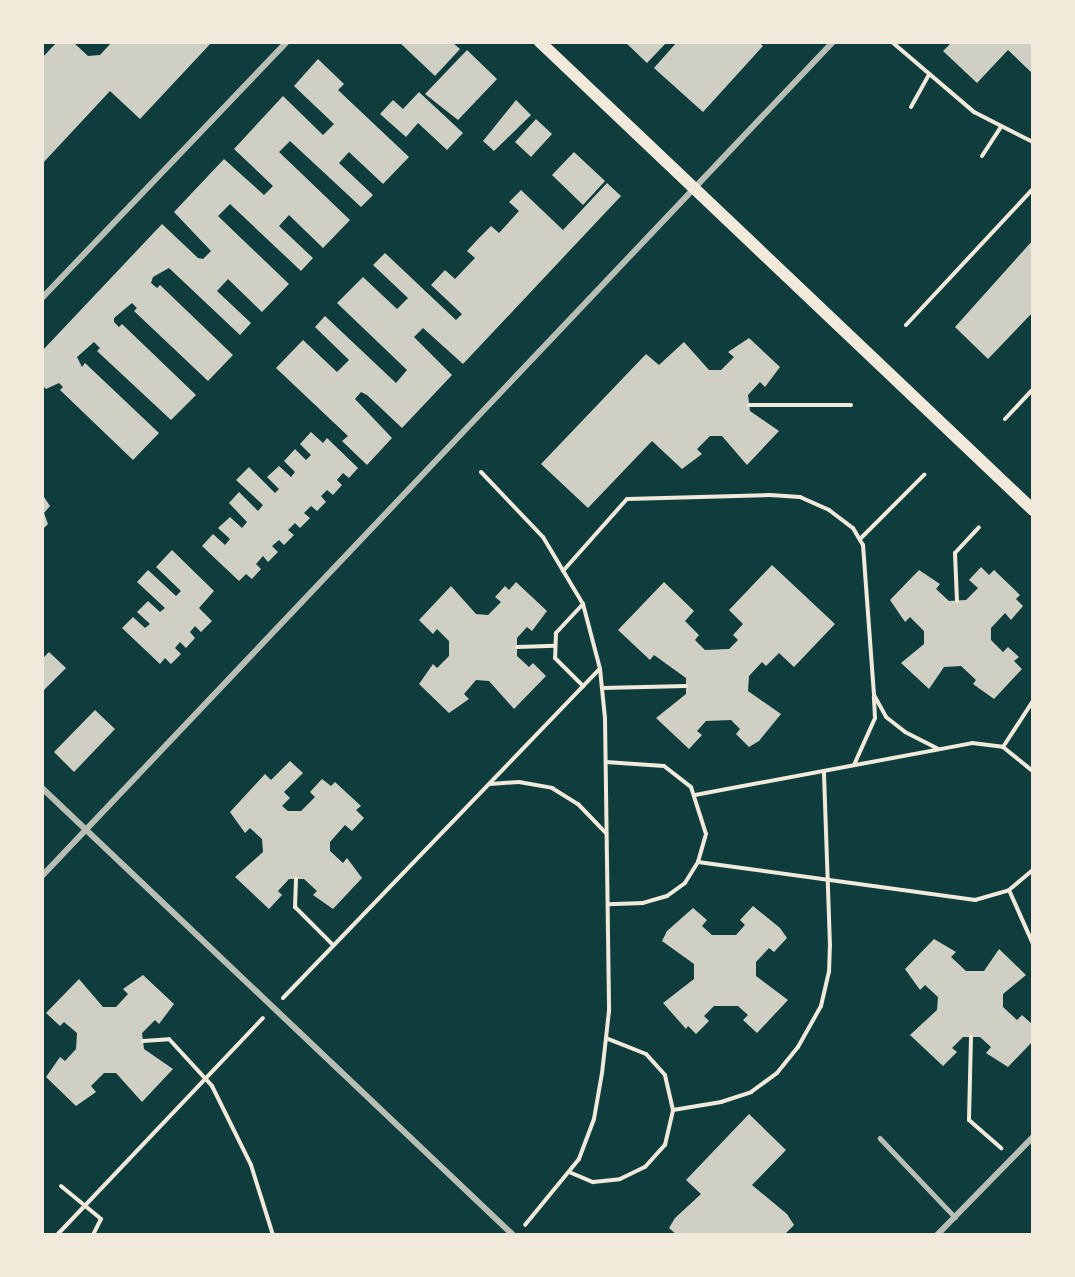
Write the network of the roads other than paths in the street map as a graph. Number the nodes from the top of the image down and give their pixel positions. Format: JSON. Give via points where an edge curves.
{"nodes":[{"id":1,"x":287,"y":42,"type":"edge"},
{"id":2,"x":540,"y":42,"type":"edge"},
{"id":3,"x":833,"y":42,"type":"edge"},
{"id":4,"x":696,"y":190,"type":"junction"},
{"id":5,"x":42,"y":298,"type":"edge"},
{"id":6,"x":1033,"y":510,"type":"edge"},
{"id":7,"x":42,"y":788,"type":"edge"},
{"id":8,"x":86,"y":830,"type":"junction"},
{"id":9,"x":42,"y":876,"type":"edge"},
{"id":10,"x":1033,"y":1137,"type":"edge"},
{"id":11,"x":880,"y":1138,"type":"dead end"},
{"id":12,"x":955,"y":1217,"type":"junction"},
{"id":13,"x":515,"y":1235,"type":"edge"},
{"id":14,"x":938,"y":1235,"type":"edge"}],
"edges":[{"from":1,"to":5,"type":"street"},
{"from":2,"to":4,"type":"main road"},
{"from":3,"to":4,"type":"street"},
{"from":4,"to":6,"type":"main road"},
{"from":4,"to":8,"type":"street"},
{"from":7,"to":8,"type":"street"},
{"from":8,"to":9,"type":"street"},
{"from":8,"to":13,"type":"street"},
{"from":10,"to":12,"type":"street"},
{"from":11,"to":12,"type":"lane"},
{"from":12,"to":14,"type":"street"}]}
